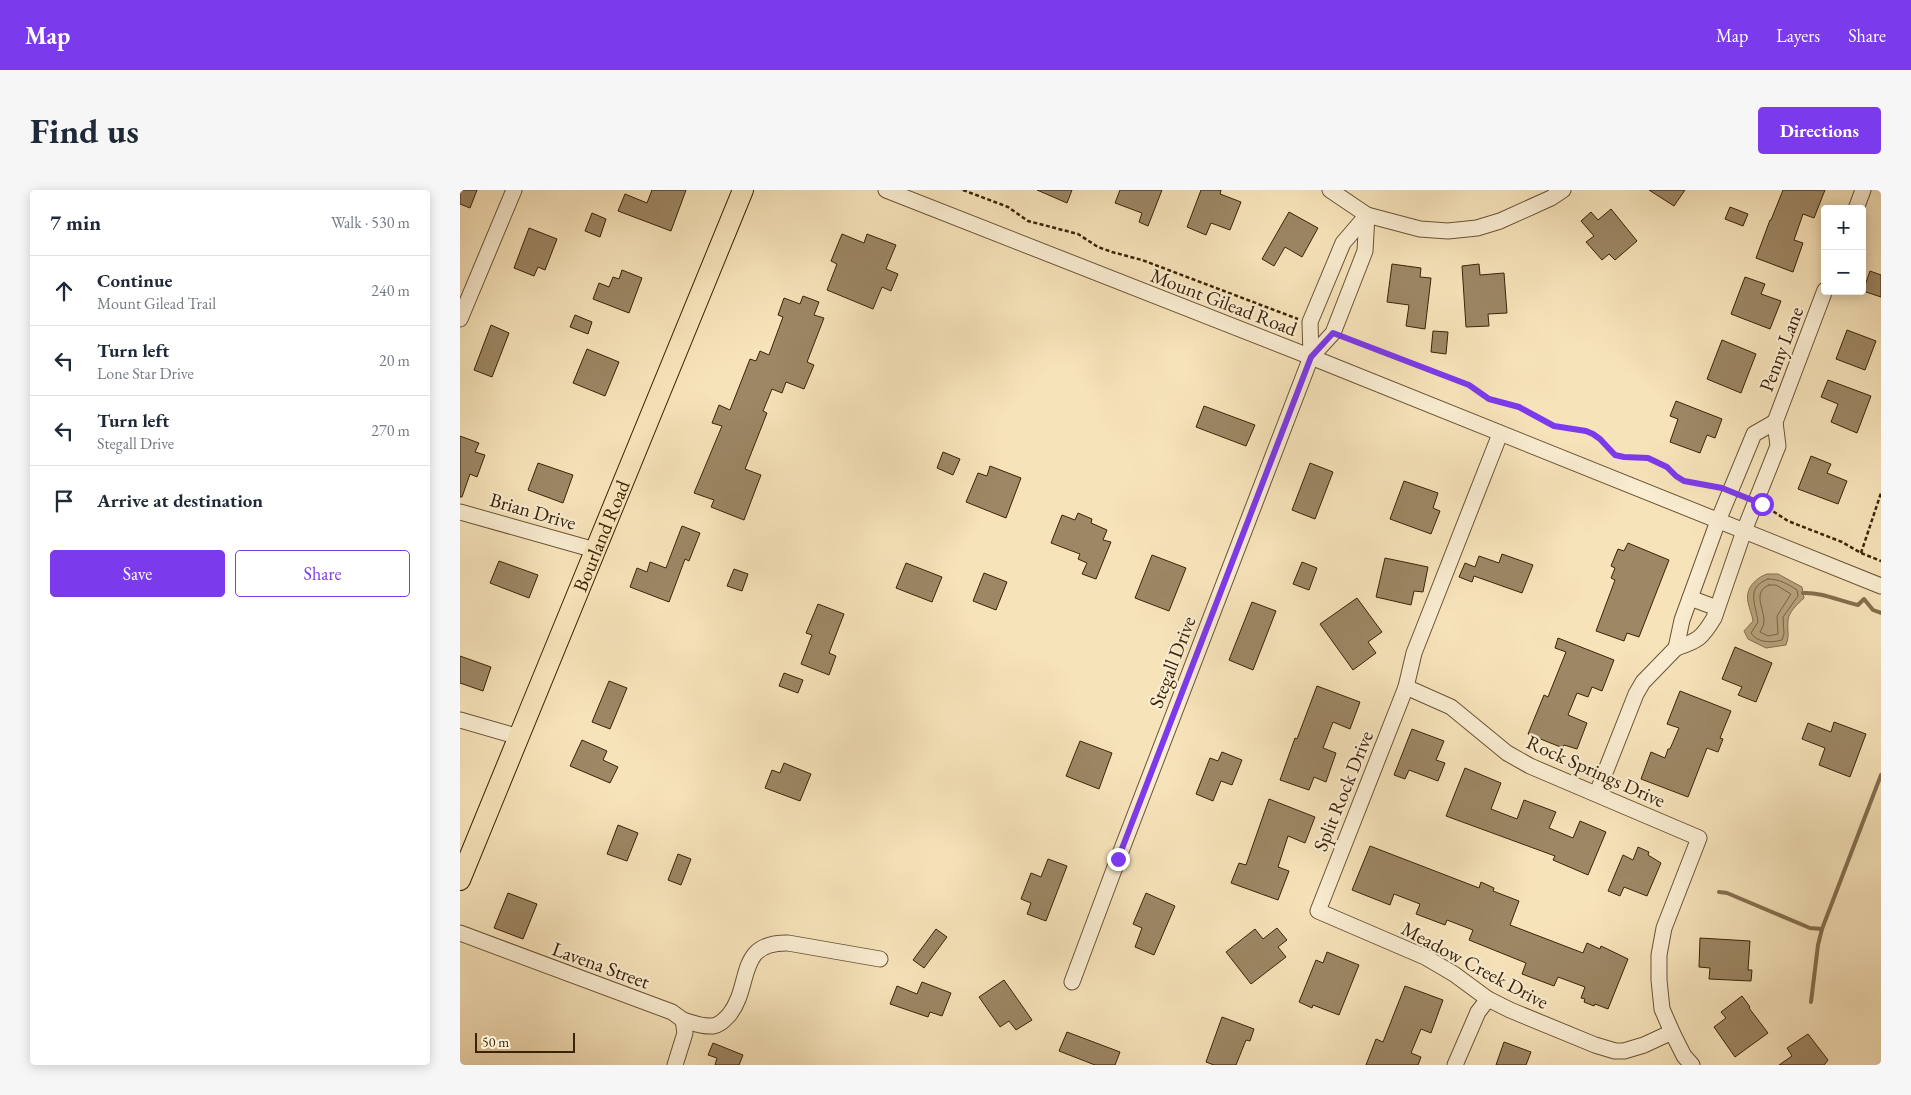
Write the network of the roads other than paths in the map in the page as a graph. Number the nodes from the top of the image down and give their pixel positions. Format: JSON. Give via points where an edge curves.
{"nodes":[{"id":1,"x":514,"y":190,"type":"edge"},
{"id":2,"x":743,"y":190,"type":"edge"},
{"id":3,"x":886,"y":190,"type":"edge"},
{"id":4,"x":1330,"y":190,"type":"edge"},
{"id":5,"x":1563,"y":190,"type":"edge"},
{"id":6,"x":1863,"y":190,"type":"edge"},
{"id":7,"x":1857,"y":205,"type":"edge"},
{"id":8,"x":1367,"y":215,"type":"junction"},
{"id":9,"x":1823,"y":295,"type":"edge"},
{"id":10,"x":460,"y":319,"type":"edge"},
{"id":11,"x":1311,"y":357,"type":"junction"},
{"id":12,"x":1775,"y":422,"type":"junction"},
{"id":13,"x":1500,"y":434,"type":"junction"},
{"id":14,"x":460,"y":512,"type":"edge"},
{"id":15,"x":1718,"y":520,"type":"junction"},
{"id":16,"x":1744,"y":531,"type":"junction"},
{"id":17,"x":595,"y":550,"type":"junction"},
{"id":18,"x":1881,"y":586,"type":"edge"},
{"id":19,"x":1690,"y":598,"type":"junction"},
{"id":20,"x":1717,"y":608,"type":"junction"},
{"id":21,"x":1676,"y":648,"type":"junction"},
{"id":22,"x":1406,"y":687,"type":"junction"},
{"id":23,"x":460,"y":720,"type":"edge"},
{"id":24,"x":518,"y":736,"type":"junction"},
{"id":25,"x":1597,"y":793,"type":"junction"},
{"id":26,"x":460,"y":880,"type":"edge"},
{"id":27,"x":1318,"y":911,"type":"joint"},
{"id":28,"x":460,"y":933,"type":"edge"},
{"id":29,"x":880,"y":959,"type":"dead end"},
{"id":30,"x":1072,"y":982,"type":"dead end"},
{"id":31,"x":1488,"y":999,"type":"junction"},
{"id":32,"x":683,"y":1020,"type":"junction"},
{"id":33,"x":1672,"y":1032,"type":"junction"},
{"id":34,"x":675,"y":1065,"type":"edge"},
{"id":35,"x":1456,"y":1065,"type":"edge"},
{"id":36,"x":1692,"y":1065,"type":"edge"}],
"edges":[{"from":1,"to":10,"type":"street"},
{"from":2,"to":17,"type":"main road","name":"Bourland Road"},
{"from":3,"to":11,"type":"street","name":"Mount Gilead Road"},
{"from":4,"to":8,"type":"street"},
{"from":5,"to":8,"type":"street","via":[[1500,221],[1477,228],[1420,229]]},
{"from":6,"to":7,"type":"street"},
{"from":8,"to":11,"type":"street","via":[[1365,251],[1333,333]]},
{"from":8,"to":11,"type":"street","via":[[1343,243],[1310,324]]},
{"from":9,"to":12,"type":"street","name":"Penny Lane"},
{"from":11,"to":13,"type":"street","name":"Mount Gilead Road"},
{"from":11,"to":30,"type":"street","name":"Stegall Drive"},
{"from":12,"to":15,"type":"street","name":"Penny Lane","via":[[1754,434]]},
{"from":12,"to":16,"type":"street","name":"Penny Lane","via":[[1778,446]]},
{"from":13,"to":15,"type":"street","name":"Mount Gilead Road"},
{"from":13,"to":22,"type":"street","name":"Split Rock Drive","via":[[1414,653]]},
{"from":14,"to":17,"type":"street","name":"Brian Drive"},
{"from":15,"to":16,"type":"street","name":"Mount Gilead Road"},
{"from":15,"to":19,"type":"street","name":"Penny Lane"},
{"from":16,"to":18,"type":"street","name":"Mount Gilead Road"},
{"from":16,"to":20,"type":"street","name":"Penny Lane"},
{"from":17,"to":24,"type":"main road","name":"Bourland Road"},
{"from":19,"to":20,"type":"street"},
{"from":19,"to":21,"type":"street","name":"Penny Lane"},
{"from":20,"to":21,"type":"street","name":"Penny Lane","via":[[1706,630],[1695,642]]},
{"from":21,"to":25,"type":"street","via":[[1643,682],[1636,694]]},
{"from":22,"to":25,"type":"street","name":"Rock Springs Drive","via":[[1450,707],[1518,760]]},
{"from":22,"to":27,"type":"street","name":"Split Rock Drive"},
{"from":23,"to":24,"type":"street"},
{"from":24,"to":26,"type":"main road","name":"Bourland Road"},
{"from":25,"to":33,"type":"street","name":"Rock Springs Drive","via":[[1699,838],[1660,944],[1662,1009]]},
{"from":27,"to":31,"type":"street","name":"Meadow Creek Drive","via":[[1425,957]]},
{"from":28,"to":32,"type":"street","name":"Lavena Street","via":[[672,1012]]},
{"from":29,"to":32,"type":"street","name":"Lavena Street","via":[[820,947],[775,943],[763,946],[747,967],[741,994],[724,1021],[715,1026],[703,1026]]},
{"from":31,"to":33,"type":"street","name":"Meadow Creek Drive","via":[[1525,1017],[1615,1050],[1624,1051],[1644,1045]]},
{"from":31,"to":35,"type":"street","via":[[1478,1012]]},
{"from":32,"to":34,"type":"street","via":[[685,1033]]},
{"from":33,"to":36,"type":"street"}]}
